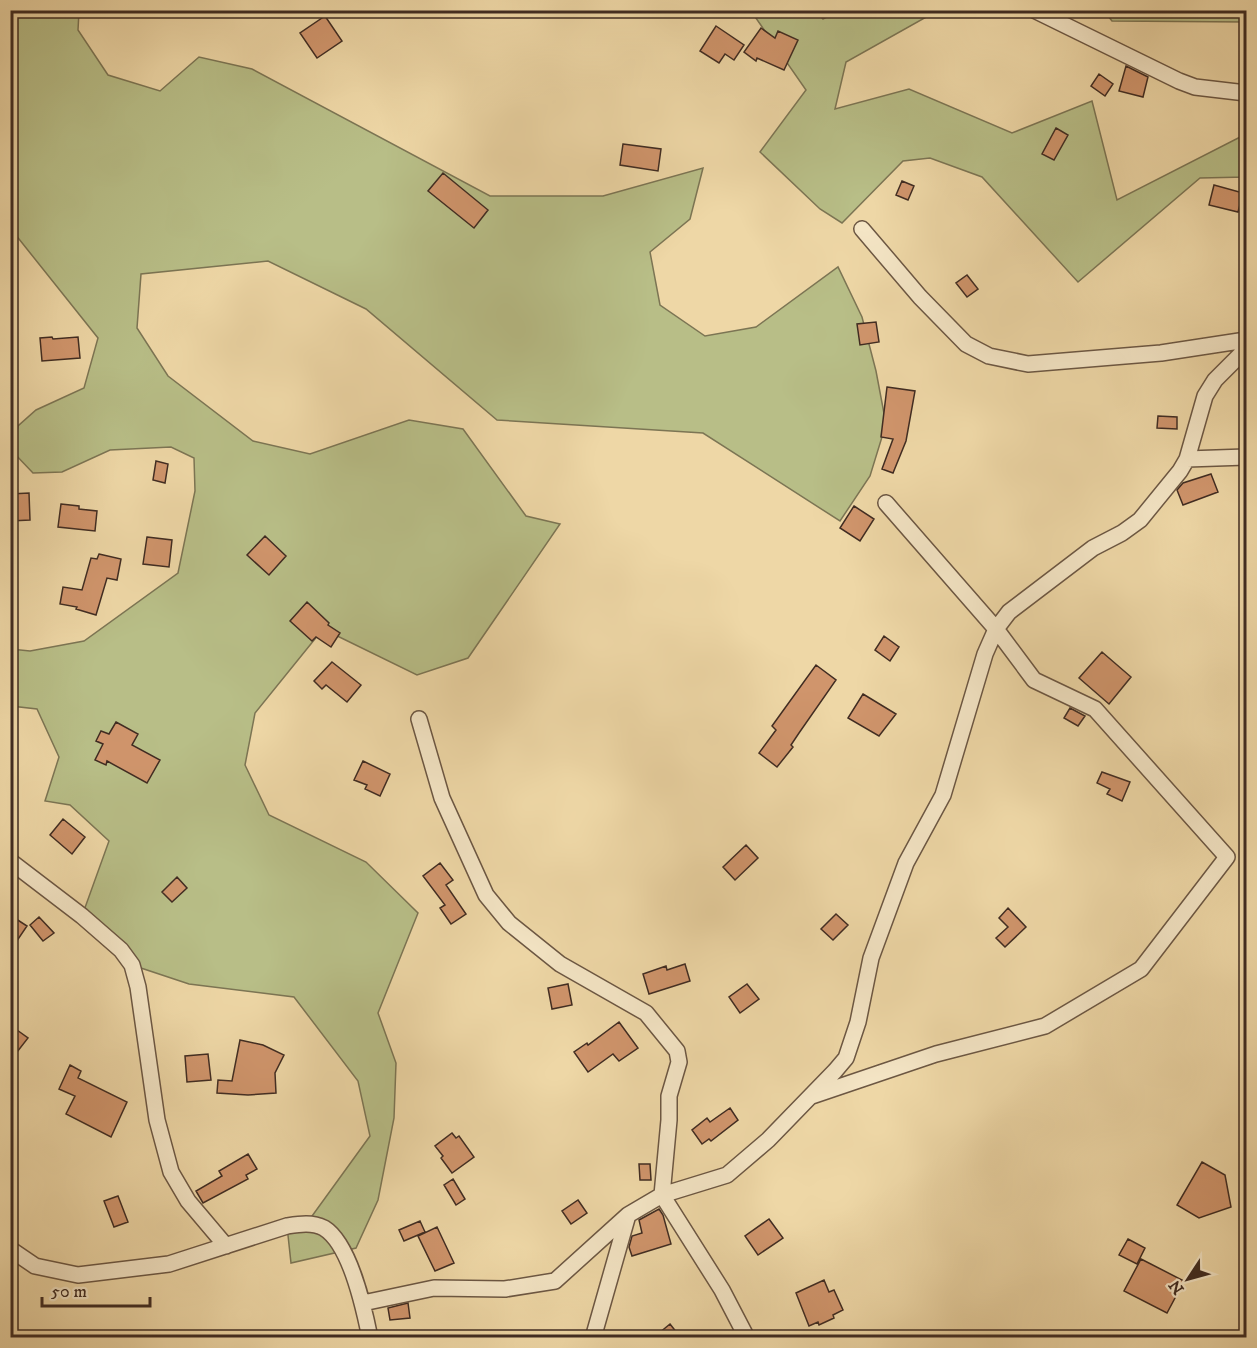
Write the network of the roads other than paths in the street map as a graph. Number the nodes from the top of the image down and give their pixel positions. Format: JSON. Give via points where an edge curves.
{"nodes":[{"id":1,"x":1034,"y":10,"type":"edge"},
{"id":2,"x":1246,"y":93,"type":"edge"},
{"id":3,"x":862,"y":229,"type":"dead end"},
{"id":4,"x":1246,"y":340,"type":"edge"},
{"id":5,"x":1246,"y":349,"type":"edge"},
{"id":6,"x":1246,"y":457,"type":"edge"},
{"id":7,"x":1187,"y":459,"type":"junction"},
{"id":8,"x":886,"y":503,"type":"dead end"},
{"id":9,"x":996,"y":629,"type":"junction"},
{"id":10,"x":419,"y":719,"type":"dead end"},
{"id":11,"x":10,"y":861,"type":"edge"},
{"id":12,"x":808,"y":1098,"type":"junction"},
{"id":13,"x":662,"y":1195,"type":"junction"},
{"id":14,"x":628,"y":1215,"type":"junction"},
{"id":15,"x":226,"y":1246,"type":"junction"},
{"id":16,"x":10,"y":1249,"type":"edge"},
{"id":17,"x":363,"y":1303,"type":"junction"},
{"id":18,"x":370,"y":1338,"type":"edge"},
{"id":19,"x":593,"y":1338,"type":"edge"},
{"id":20,"x":747,"y":1338,"type":"edge"}],
"edges":[{"from":1,"to":2,"type":"street","via":[[1179,81],[1195,87]]},
{"from":3,"to":4,"type":"street","via":[[966,344],[989,356],[1028,364]]},
{"from":5,"to":7,"type":"street","via":[[1205,396]]},
{"from":6,"to":7,"type":"street"},
{"from":7,"to":9,"type":"street","via":[[1140,520],[1093,548],[1009,612]]},
{"from":8,"to":9,"type":"street"},
{"from":9,"to":12,"type":"street","via":[[943,795],[906,863],[871,958],[846,1058]]},
{"from":9,"to":12,"type":"street","via":[[1034,680],[1095,710],[1227,857],[1141,969],[1045,1026],[936,1054]]},
{"from":10,"to":13,"type":"street","via":[[442,798],[486,895],[509,923],[560,964],[646,1013],[677,1051],[679,1062],[669,1096]]},
{"from":11,"to":15,"type":"street","via":[[105,936],[132,965],[157,1120],[171,1172],[188,1201]]},
{"from":12,"to":13,"type":"street","via":[[727,1175]]},
{"from":13,"to":14,"type":"street"},
{"from":13,"to":20,"type":"street","via":[[722,1290]]},
{"from":14,"to":17,"type":"street","via":[[555,1281],[505,1289],[434,1288]]},
{"from":14,"to":19,"type":"street"},
{"from":15,"to":16,"type":"street","via":[[169,1264],[78,1275],[35,1266]]},
{"from":15,"to":17,"type":"street","via":[[287,1226],[307,1223],[322,1227],[344,1251]]},
{"from":17,"to":18,"type":"street"}]}
